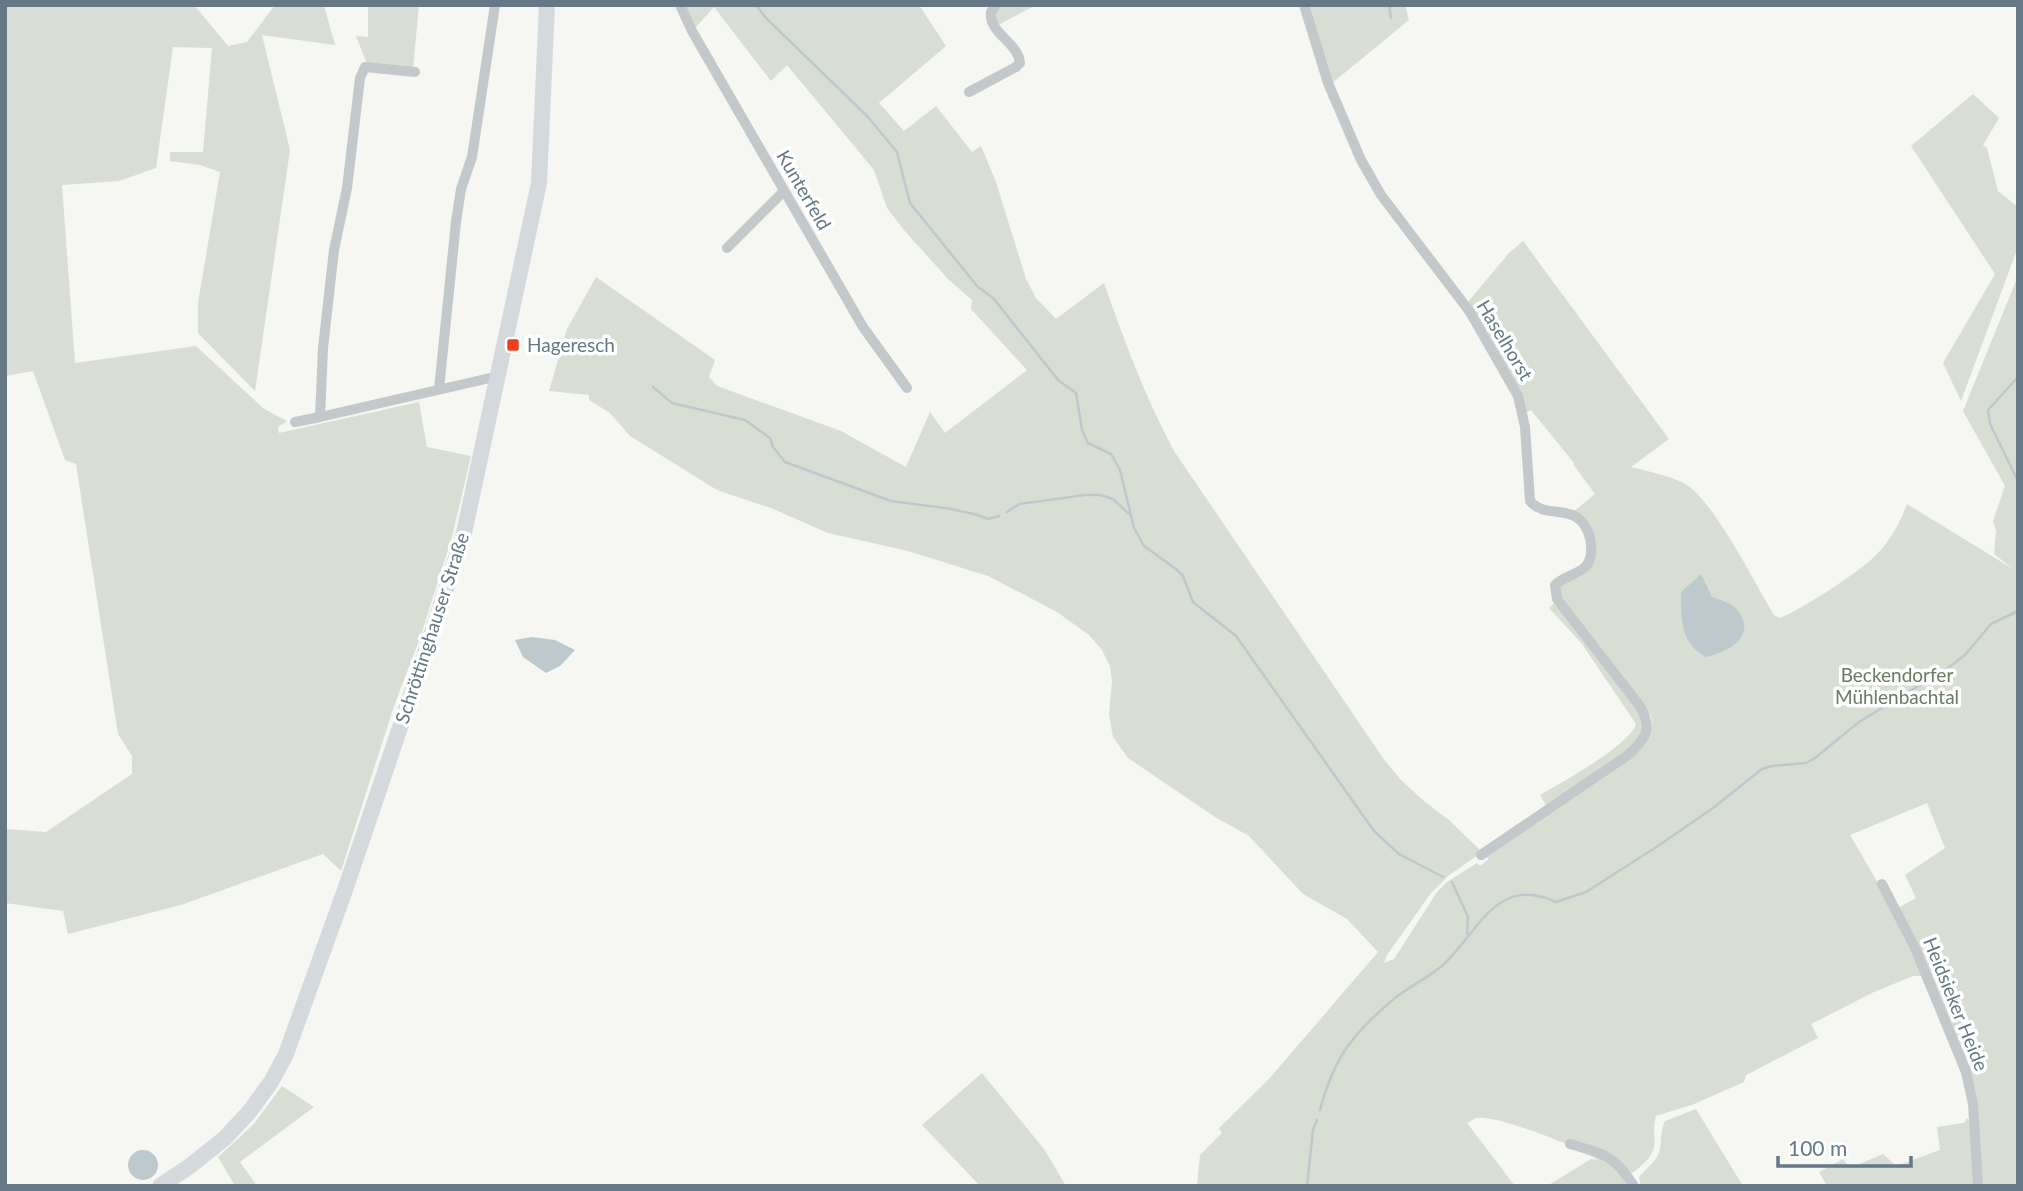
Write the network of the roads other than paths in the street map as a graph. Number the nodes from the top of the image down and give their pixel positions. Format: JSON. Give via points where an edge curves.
{"nodes":[{"id":1,"x":495,"y":5,"type":"edge"},
{"id":2,"x":548,"y":5,"type":"edge"},
{"id":3,"x":680,"y":5,"type":"edge"},
{"id":4,"x":996,"y":5,"type":"edge"},
{"id":5,"x":1304,"y":5,"type":"edge"},
{"id":6,"x":415,"y":72,"type":"dead end"},
{"id":7,"x":969,"y":92,"type":"dead end"},
{"id":8,"x":784,"y":191,"type":"junction"},
{"id":9,"x":727,"y":248,"type":"dead end"},
{"id":10,"x":498,"y":379,"type":"junction"},
{"id":11,"x":907,"y":388,"type":"dead end"},
{"id":12,"x":439,"y":389,"type":"junction"},
{"id":13,"x":320,"y":417,"type":"junction"},
{"id":14,"x":295,"y":422,"type":"dead end"},
{"id":15,"x":1481,"y":855,"type":"dead end"},
{"id":16,"x":1882,"y":884,"type":"dead end"},
{"id":17,"x":1570,"y":1144,"type":"dead end"},
{"id":18,"x":160,"y":1186,"type":"edge"},
{"id":19,"x":1634,"y":1186,"type":"edge"},
{"id":20,"x":1978,"y":1186,"type":"edge"}],
"edges":[{"from":1,"to":12,"type":"street","via":[[472,157],[456,222]]},
{"from":2,"to":10,"type":"main road","name":"Schröttinghauser Straße","via":[[539,183]]},
{"from":3,"to":8,"type":"street","name":"Kunterfeld"},
{"from":4,"to":7,"type":"street","via":[[990,18],[1019,55],[1020,63]]},
{"from":5,"to":15,"type":"street","name":"Haselhorst","via":[[1328,83],[1361,160],[1381,195],[1470,312],[1518,396],[1530,501],[1574,514],[1586,528],[1590,559],[1555,585],[1557,599],[1647,720],[1645,735],[1628,755]]},
{"from":6,"to":13,"type":"street","via":[[365,67],[360,78],[347,188],[334,250]]},
{"from":8,"to":9,"type":"street"},
{"from":8,"to":11,"type":"street","name":"Kunterfeld","via":[[863,327]]},
{"from":10,"to":12,"type":"street"},
{"from":10,"to":18,"type":"main road","name":"Schröttinghauser Straße","via":[[464,533],[286,1054],[250,1111],[225,1138]]},
{"from":12,"to":13,"type":"street"},
{"from":13,"to":14,"type":"street"},
{"from":16,"to":20,"type":"street","name":"Heidsieker Heide","via":[[1966,1072],[1973,1104]]},
{"from":17,"to":19,"type":"street","via":[[1613,1159]]}]}
